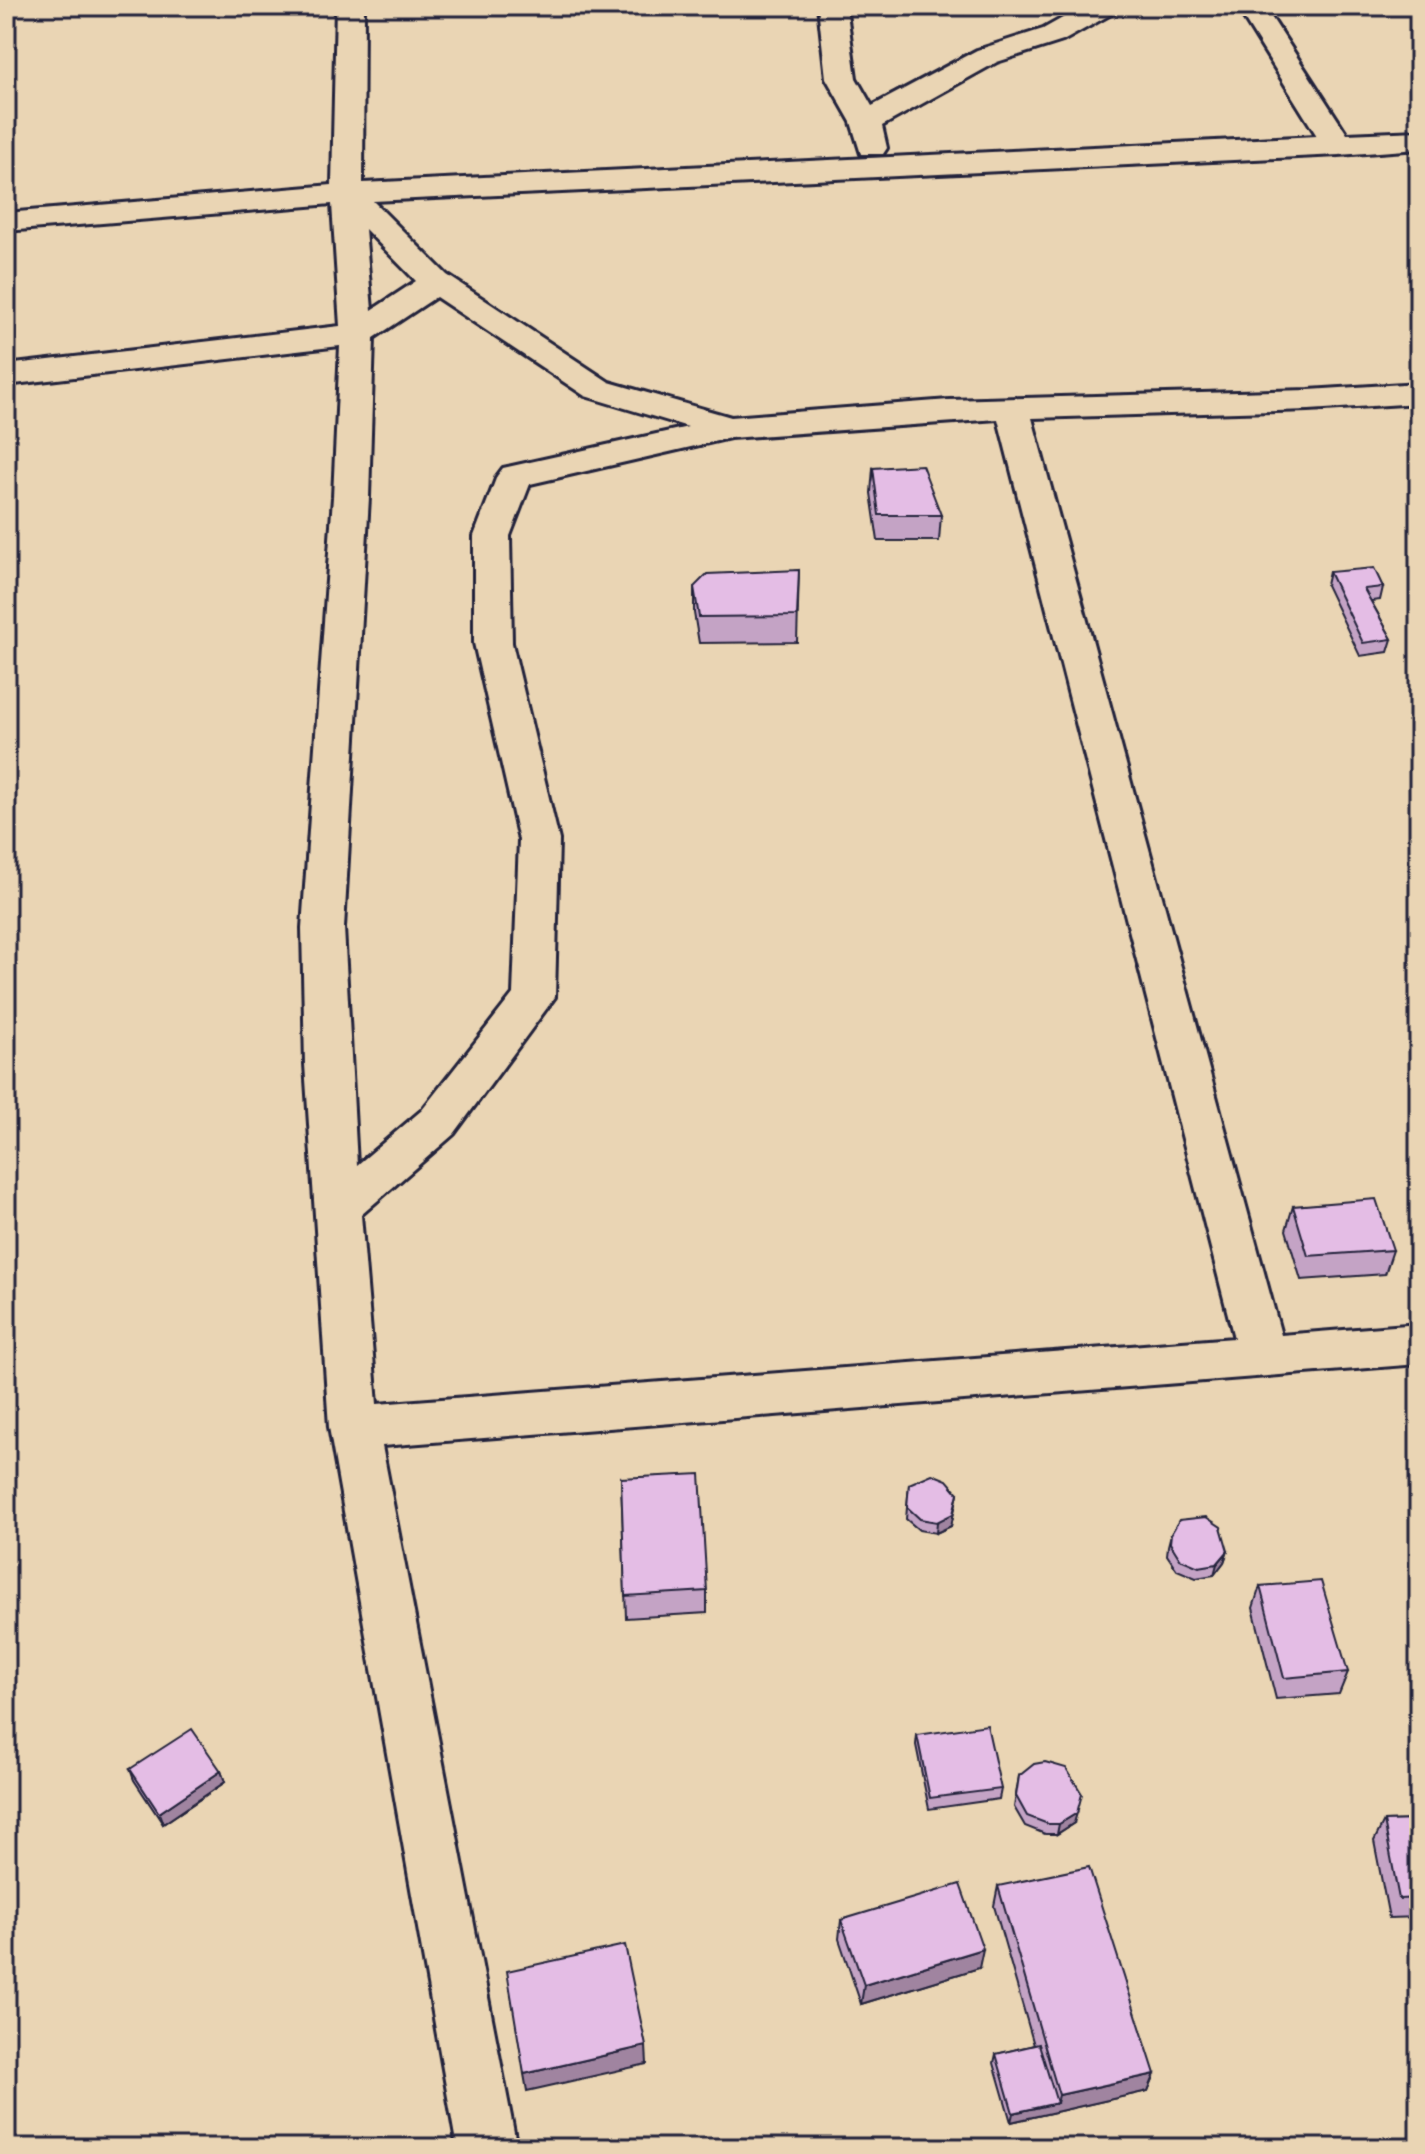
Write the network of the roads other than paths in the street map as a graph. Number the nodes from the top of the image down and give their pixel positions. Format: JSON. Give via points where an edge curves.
{"nodes":[{"id":1,"x":350,"y":6,"type":"edge"},
{"id":2,"x":832,"y":6,"type":"edge"},
{"id":3,"x":1105,"y":6,"type":"edge"},
{"id":4,"x":1250,"y":6,"type":"edge"},
{"id":5,"x":866,"y":122,"type":"junction"},
{"id":6,"x":1419,"y":140,"type":"edge"},
{"id":7,"x":1339,"y":146,"type":"junction"},
{"id":8,"x":876,"y":166,"type":"junction"},
{"id":9,"x":347,"y":193,"type":"junction"},
{"id":10,"x":6,"y":222,"type":"edge"},
{"id":11,"x":436,"y":282,"type":"junction"},
{"id":12,"x":357,"y":334,"type":"junction"},
{"id":13,"x":6,"y":375,"type":"edge"},
{"id":14,"x":1419,"y":393,"type":"edge"},
{"id":15,"x":1012,"y":407,"type":"junction"},
{"id":16,"x":730,"y":428,"type":"junction"},
{"id":17,"x":339,"y":1207,"type":"junction"},
{"id":18,"x":1419,"y":1344,"type":"edge"},
{"id":19,"x":1263,"y":1357,"type":"junction"},
{"id":20,"x":354,"y":1427,"type":"junction"},
{"id":21,"x":487,"y":2148,"type":"edge"}],
"edges":[{"from":1,"to":9,"type":"street"},
{"from":2,"to":5,"type":"street","via":[[841,78]]},
{"from":3,"to":5,"type":"street","via":[[1053,35],[987,56]]},
{"from":4,"to":7,"type":"street"},
{"from":5,"to":8,"type":"street"},
{"from":6,"to":7,"type":"street"},
{"from":7,"to":8,"type":"street"},
{"from":8,"to":9,"type":"street"},
{"from":9,"to":10,"type":"street"},
{"from":9,"to":11,"type":"street"},
{"from":9,"to":12,"type":"street"},
{"from":11,"to":12,"type":"street"},
{"from":11,"to":16,"type":"street","via":[[597,389]]},
{"from":12,"to":13,"type":"street"},
{"from":12,"to":17,"type":"street","via":[[323,928]]},
{"from":14,"to":15,"type":"street"},
{"from":15,"to":16,"type":"street"},
{"from":15,"to":19,"type":"street"},
{"from":16,"to":17,"type":"street","via":[[515,476],[492,536],[493,643],[539,840],[534,997],[438,1122]]},
{"from":17,"to":20,"type":"street"},
{"from":18,"to":19,"type":"street"},
{"from":19,"to":20,"type":"street"},
{"from":20,"to":21,"type":"street"}]}
